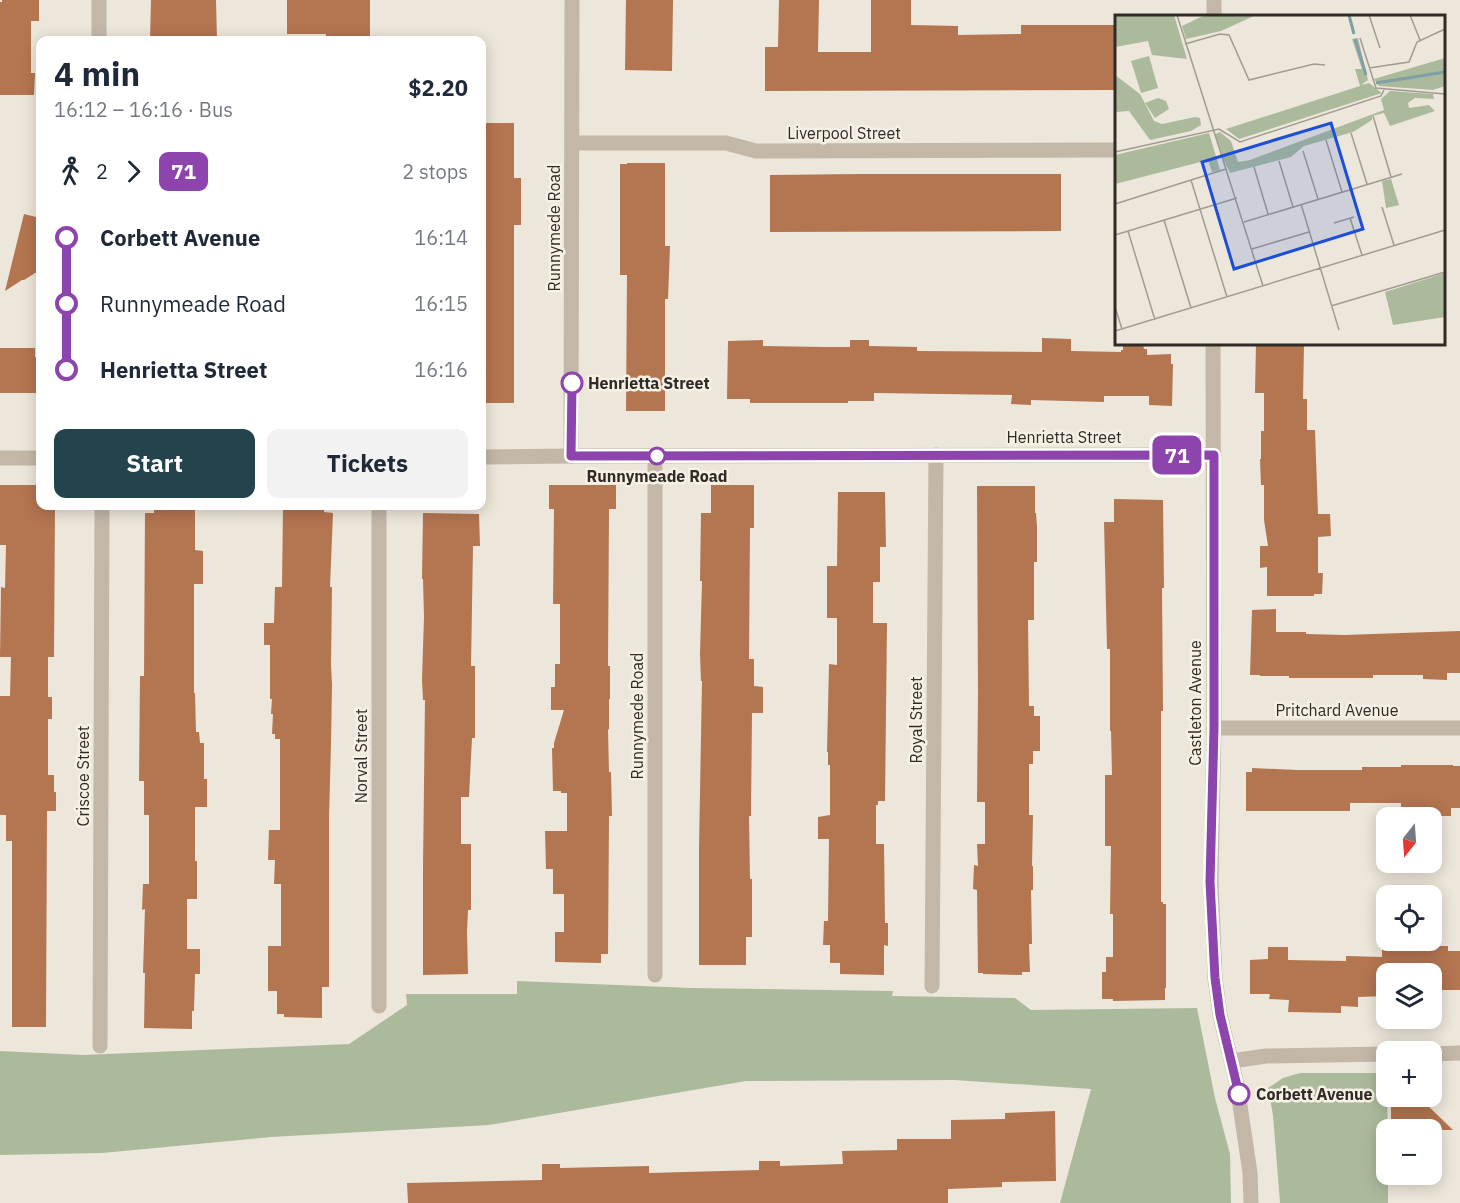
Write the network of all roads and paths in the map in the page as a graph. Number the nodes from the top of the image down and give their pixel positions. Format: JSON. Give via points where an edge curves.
{"nodes":[{"id":1,"x":99,"y":0,"type":"edge"},
{"id":2,"x":572,"y":0,"type":"edge"},
{"id":3,"x":99,"y":36,"type":"edge"},
{"id":4,"x":573,"y":143,"type":"junction"},
{"id":5,"x":1115,"y":150,"type":"edge"},
{"id":6,"x":1213,"y":345,"type":"edge"},
{"id":7,"x":936,"y":455,"type":"junction"},
{"id":8,"x":1214,"y":455,"type":"junction"},
{"id":9,"x":571,"y":456,"type":"junction"},
{"id":10,"x":655,"y":456,"type":"junction"},
{"id":11,"x":486,"y":457,"type":"edge"},
{"id":12,"x":0,"y":458,"type":"edge"},
{"id":13,"x":36,"y":458,"type":"edge"},
{"id":14,"x":102,"y":510,"type":"edge"},
{"id":15,"x":379,"y":510,"type":"edge"},
{"id":16,"x":1214,"y":728,"type":"junction"},
{"id":17,"x":1460,"y":728,"type":"edge"},
{"id":18,"x":655,"y":975,"type":"dead end"},
{"id":19,"x":932,"y":986,"type":"dead end"},
{"id":20,"x":379,"y":1006,"type":"dead end"},
{"id":21,"x":100,"y":1047,"type":"dead end"},
{"id":22,"x":1460,"y":1053,"type":"edge"},
{"id":23,"x":1376,"y":1054,"type":"edge"},
{"id":24,"x":1442,"y":1054,"type":"edge"},
{"id":25,"x":1232,"y":1061,"type":"junction"},
{"id":26,"x":1251,"y":1203,"type":"edge"}],
"edges":[{"from":1,"to":3,"type":"street"},
{"from":2,"to":4,"type":"street","name":"Runnymede Road"},
{"from":4,"to":5,"type":"street","name":"Liverpool Street","via":[[726,143],[756,151]]},
{"from":4,"to":9,"type":"street","name":"Runnymede Road"},
{"from":6,"to":8,"type":"street","name":"Castleton Avenue"},
{"from":7,"to":8,"type":"street","name":"Henrietta Street"},
{"from":7,"to":10,"type":"street","name":"Henrietta Street"},
{"from":7,"to":19,"type":"street","name":"Royal Street"},
{"from":8,"to":16,"type":"street","name":"Castleton Avenue"},
{"from":9,"to":10,"type":"street","name":"Henrietta Street"},
{"from":9,"to":11,"type":"street","name":"Henrietta Street"},
{"from":10,"to":18,"type":"street","name":"Runnymede Road"},
{"from":12,"to":13,"type":"street"},
{"from":14,"to":21,"type":"street","name":"Criscoe Street"},
{"from":15,"to":20,"type":"street","name":"Norval Street"},
{"from":16,"to":17,"type":"street","name":"Pritchard Avenue"},
{"from":16,"to":25,"type":"street","name":"Castleton Avenue","via":[[1210,882],[1215,978]]},
{"from":22,"to":24,"type":"street"},
{"from":23,"to":25,"type":"street","via":[[1266,1056]]},
{"from":25,"to":26,"type":"street","name":"Castleton Avenue"}]}
